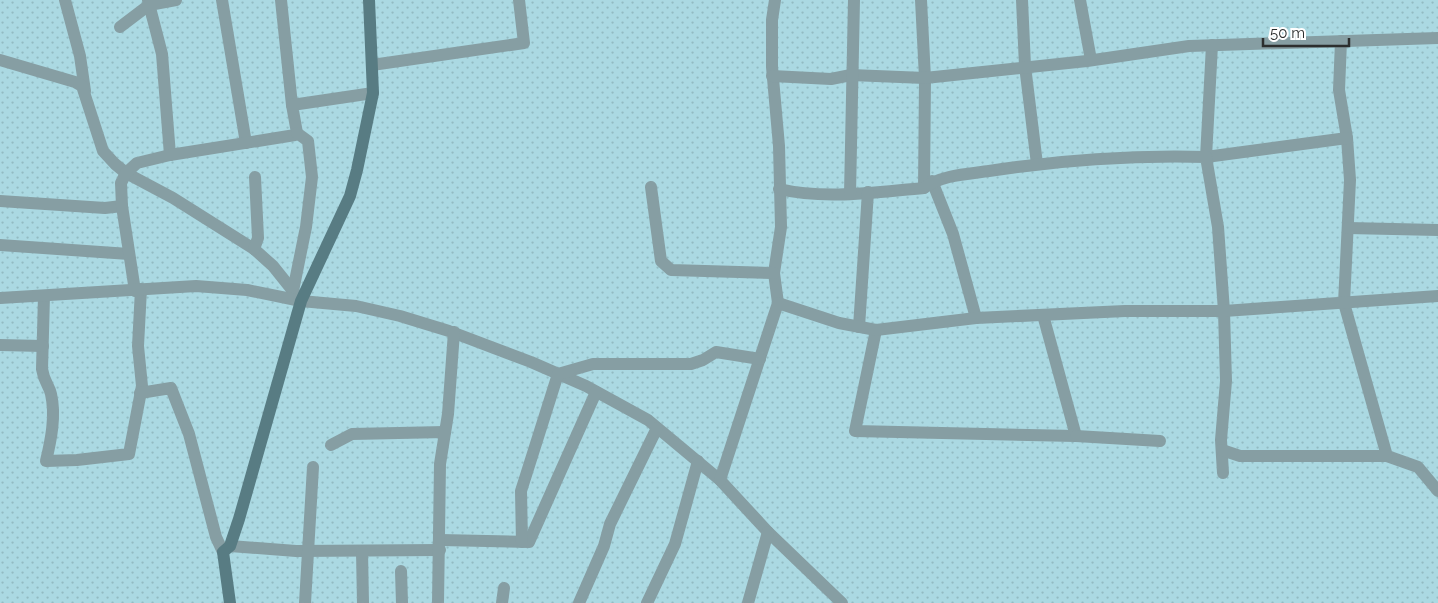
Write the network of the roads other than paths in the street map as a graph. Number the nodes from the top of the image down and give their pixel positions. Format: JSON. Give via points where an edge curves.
{"nodes":[{"id":1,"x":65,"y":0,"type":"edge"},
{"id":2,"x":176,"y":0,"type":"edge"},
{"id":3,"x":222,"y":0,"type":"edge"},
{"id":4,"x":281,"y":0,"type":"edge"},
{"id":5,"x":369,"y":0,"type":"edge"},
{"id":6,"x":520,"y":0,"type":"edge"},
{"id":7,"x":775,"y":0,"type":"edge"},
{"id":8,"x":854,"y":0,"type":"edge"},
{"id":9,"x":922,"y":0,"type":"edge"},
{"id":10,"x":1022,"y":0,"type":"edge"},
{"id":11,"x":1080,"y":0,"type":"edge"},
{"id":12,"x":149,"y":3,"type":"edge"},
{"id":13,"x":120,"y":27,"type":"dead end"},
{"id":14,"x":1438,"y":38,"type":"edge"},
{"id":15,"x":1341,"y":40,"type":"junction"},
{"id":16,"x":1212,"y":45,"type":"junction"},
{"id":17,"x":0,"y":60,"type":"edge"},
{"id":18,"x":1091,"y":60,"type":"junction"},
{"id":19,"x":372,"y":65,"type":"junction"},
{"id":20,"x":1025,"y":66,"type":"junction"},
{"id":21,"x":851,"y":75,"type":"junction"},
{"id":22,"x":772,"y":76,"type":"junction"},
{"id":23,"x":925,"y":78,"type":"junction"},
{"id":24,"x":85,"y":92,"type":"junction"},
{"id":25,"x":373,"y":93,"type":"junction"},
{"id":26,"x":292,"y":105,"type":"junction"},
{"id":27,"x":297,"y":133,"type":"junction"},
{"id":28,"x":1347,"y":138,"type":"junction"},
{"id":29,"x":246,"y":143,"type":"junction"},
{"id":30,"x":170,"y":155,"type":"junction"},
{"id":31,"x":1206,"y":157,"type":"junction"},
{"id":32,"x":1037,"y":164,"type":"junction"},
{"id":33,"x":126,"y":173,"type":"junction"},
{"id":34,"x":256,"y":177,"type":"dead end"},
{"id":35,"x":928,"y":185,"type":"junction"},
{"id":36,"x":651,"y":187,"type":"dead end"},
{"id":37,"x":780,"y":189,"type":"junction"},
{"id":38,"x":868,"y":192,"type":"junction"},
{"id":39,"x":850,"y":194,"type":"junction"},
{"id":40,"x":0,"y":201,"type":"edge"},
{"id":41,"x":122,"y":206,"type":"junction"},
{"id":42,"x":1348,"y":228,"type":"junction"},
{"id":43,"x":1438,"y":230,"type":"edge"},
{"id":44,"x":0,"y":245,"type":"edge"},
{"id":45,"x":254,"y":249,"type":"junction"},
{"id":46,"x":129,"y":254,"type":"junction"},
{"id":47,"x":774,"y":273,"type":"junction"},
{"id":48,"x":138,"y":290,"type":"junction"},
{"id":49,"x":44,"y":296,"type":"junction"},
{"id":50,"x":297,"y":296,"type":"junction"},
{"id":51,"x":1438,"y":296,"type":"edge"},
{"id":52,"x":0,"y":298,"type":"edge"},
{"id":53,"x":778,"y":303,"type":"junction"},
{"id":54,"x":1344,"y":303,"type":"junction"},
{"id":55,"x":1224,"y":311,"type":"junction"},
{"id":56,"x":1043,"y":315,"type":"junction"},
{"id":57,"x":976,"y":318,"type":"junction"},
{"id":58,"x":859,"y":327,"type":"junction"},
{"id":59,"x":876,"y":330,"type":"junction"},
{"id":60,"x":454,"y":332,"type":"junction"},
{"id":61,"x":0,"y":345,"type":"edge"},
{"id":62,"x":42,"y":346,"type":"junction"},
{"id":63,"x":760,"y":359,"type":"junction"},
{"id":64,"x":558,"y":374,"type":"junction"},
{"id":65,"x":596,"y":392,"type":"junction"},
{"id":66,"x":140,"y":393,"type":"junction"},
{"id":67,"x":657,"y":428,"type":"junction"},
{"id":68,"x":445,"y":432,"type":"junction"},
{"id":69,"x":1076,"y":436,"type":"junction"},
{"id":70,"x":1160,"y":441,"type":"dead end"},
{"id":71,"x":331,"y":445,"type":"dead end"},
{"id":72,"x":1222,"y":450,"type":"junction"},
{"id":73,"x":1387,"y":456,"type":"junction"},
{"id":74,"x":698,"y":461,"type":"junction"},
{"id":75,"x":313,"y":466,"type":"dead end"},
{"id":76,"x":1223,"y":473,"type":"dead end"},
{"id":77,"x":720,"y":480,"type":"junction"},
{"id":78,"x":1438,"y":491,"type":"edge"},
{"id":79,"x":768,"y":532,"type":"junction"},
{"id":80,"x":522,"y":542,"type":"junction"},
{"id":81,"x":440,"y":545,"type":"junction"},
{"id":82,"x":226,"y":549,"type":"junction"},
{"id":83,"x":362,"y":551,"type":"junction"},
{"id":84,"x":308,"y":552,"type":"junction"},
{"id":85,"x":401,"y":571,"type":"dead end"},
{"id":86,"x":504,"y":588,"type":"dead end"},
{"id":87,"x":230,"y":603,"type":"edge"},
{"id":88,"x":305,"y":603,"type":"edge"},
{"id":89,"x":363,"y":603,"type":"edge"},
{"id":90,"x":402,"y":603,"type":"edge"},
{"id":91,"x":438,"y":603,"type":"edge"},
{"id":92,"x":502,"y":603,"type":"edge"},
{"id":93,"x":579,"y":603,"type":"edge"},
{"id":94,"x":647,"y":603,"type":"edge"},
{"id":95,"x":748,"y":603,"type":"edge"},
{"id":96,"x":841,"y":603,"type":"edge"}],
"edges":[{"from":1,"to":24,"type":"street","via":[[80,56]]},
{"from":2,"to":12,"type":"street"},
{"from":3,"to":29,"type":"street"},
{"from":4,"to":26,"type":"street"},
{"from":5,"to":19,"type":"street"},
{"from":6,"to":19,"type":"street","via":[[524,44]]},
{"from":7,"to":22,"type":"street"},
{"from":8,"to":21,"type":"street"},
{"from":9,"to":23,"type":"street"},
{"from":10,"to":20,"type":"street"},
{"from":11,"to":18,"type":"street"},
{"from":12,"to":13,"type":"street"},
{"from":12,"to":30,"type":"street","via":[[162,54]]},
{"from":14,"to":15,"type":"street"},
{"from":15,"to":16,"type":"street"},
{"from":15,"to":28,"type":"street","via":[[1339,90]]},
{"from":16,"to":18,"type":"street"},
{"from":16,"to":31,"type":"street"},
{"from":17,"to":24,"type":"street","via":[[75,82]]},
{"from":18,"to":20,"type":"street"},
{"from":19,"to":25,"type":"street"},
{"from":20,"to":23,"type":"street"},
{"from":20,"to":32,"type":"street"},
{"from":21,"to":22,"type":"street","via":[[831,79]]},
{"from":21,"to":23,"type":"street"},
{"from":21,"to":39,"type":"street"},
{"from":22,"to":37,"type":"street"},
{"from":23,"to":35,"type":"street"},
{"from":24,"to":33,"type":"street","via":[[103,151]]},
{"from":25,"to":26,"type":"street"},
{"from":25,"to":50,"type":"street","via":[[350,196]]},
{"from":26,"to":27,"type":"street"},
{"from":27,"to":29,"type":"street"},
{"from":27,"to":50,"type":"street","via":[[308,141],[312,177]]},
{"from":28,"to":31,"type":"street"},
{"from":28,"to":42,"type":"street","via":[[1350,180]]},
{"from":29,"to":30,"type":"street"},
{"from":30,"to":33,"type":"street","via":[[136,163]]},
{"from":31,"to":32,"type":"street","via":[[1166,156]]},
{"from":31,"to":55,"type":"street","via":[[1218,228]]},
{"from":32,"to":35,"type":"street"},
{"from":33,"to":41,"type":"street","via":[[121,183]]},
{"from":33,"to":45,"type":"street"},
{"from":34,"to":45,"type":"street","via":[[258,238]]},
{"from":35,"to":38,"type":"street"},
{"from":35,"to":57,"type":"street","via":[[953,234]]},
{"from":36,"to":47,"type":"street","via":[[661,261],[671,270]]},
{"from":37,"to":39,"type":"street","via":[[796,193]]},
{"from":37,"to":47,"type":"street","via":[[781,227]]},
{"from":38,"to":39,"type":"street"},
{"from":38,"to":58,"type":"street"},
{"from":40,"to":41,"type":"street","via":[[105,208]]},
{"from":41,"to":46,"type":"street"},
{"from":42,"to":43,"type":"street"},
{"from":42,"to":54,"type":"street"},
{"from":44,"to":46,"type":"street"},
{"from":45,"to":50,"type":"street"},
{"from":46,"to":48,"type":"street"},
{"from":47,"to":53,"type":"street"},
{"from":48,"to":49,"type":"street"},
{"from":48,"to":50,"type":"street","via":[[196,286]]},
{"from":48,"to":66,"type":"street"},
{"from":49,"to":52,"type":"street"},
{"from":49,"to":62,"type":"street"},
{"from":50,"to":60,"type":"street","via":[[400,316]]},
{"from":50,"to":82,"type":"street"},
{"from":51,"to":54,"type":"street"},
{"from":53,"to":58,"type":"street"},
{"from":53,"to":63,"type":"street"},
{"from":54,"to":55,"type":"street"},
{"from":54,"to":73,"type":"street"},
{"from":55,"to":56,"type":"street"},
{"from":55,"to":72,"type":"street","via":[[1226,381]]},
{"from":56,"to":57,"type":"street"},
{"from":56,"to":69,"type":"street"},
{"from":57,"to":59,"type":"street"},
{"from":58,"to":59,"type":"street"},
{"from":59,"to":69,"type":"street","via":[[855,431]]},
{"from":60,"to":64,"type":"street"},
{"from":60,"to":68,"type":"street"},
{"from":61,"to":62,"type":"street"},
{"from":62,"to":66,"type":"street","via":[[44,381],[51,393],[53,416],[46,460],[130,454]]},
{"from":63,"to":64,"type":"street","via":[[716,352],[690,364],[593,364]]},
{"from":63,"to":77,"type":"street"},
{"from":64,"to":65,"type":"street"},
{"from":64,"to":80,"type":"street","via":[[523,483]]},
{"from":65,"to":67,"type":"street"},
{"from":65,"to":80,"type":"street","via":[[529,542]]},
{"from":66,"to":82,"type":"street","via":[[171,388],[189,434],[216,537]]},
{"from":67,"to":74,"type":"street"},
{"from":67,"to":93,"type":"street","via":[[610,524]]},
{"from":68,"to":71,"type":"street","via":[[352,434]]},
{"from":68,"to":81,"type":"street","via":[[440,464]]},
{"from":69,"to":70,"type":"street"},
{"from":72,"to":73,"type":"street","via":[[1240,456]]},
{"from":72,"to":76,"type":"street"},
{"from":73,"to":78,"type":"street","via":[[1418,468]]},
{"from":74,"to":77,"type":"street"},
{"from":74,"to":94,"type":"street","via":[[675,544]]},
{"from":75,"to":84,"type":"street"},
{"from":77,"to":79,"type":"street"},
{"from":79,"to":95,"type":"street"},
{"from":79,"to":96,"type":"street"},
{"from":80,"to":81,"type":"street"},
{"from":81,"to":83,"type":"street"},
{"from":81,"to":91,"type":"street"},
{"from":82,"to":84,"type":"street"},
{"from":82,"to":87,"type":"street"},
{"from":83,"to":84,"type":"street"},
{"from":83,"to":89,"type":"street"},
{"from":84,"to":88,"type":"street"},
{"from":85,"to":90,"type":"street"},
{"from":86,"to":92,"type":"street"}]}
